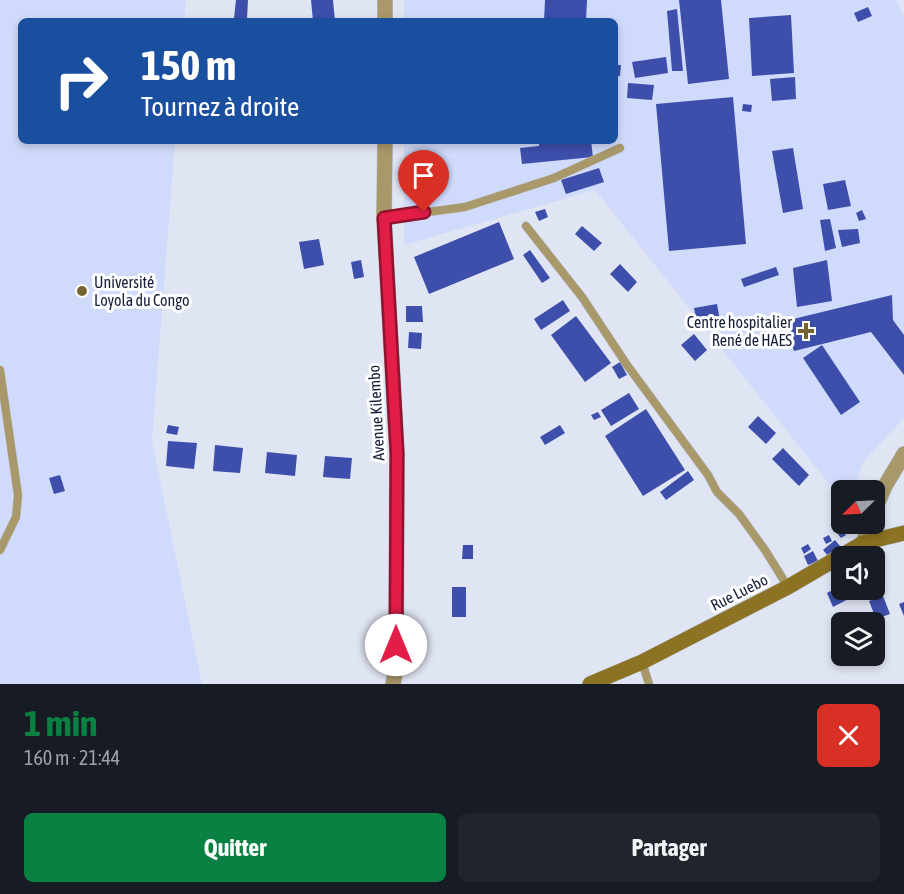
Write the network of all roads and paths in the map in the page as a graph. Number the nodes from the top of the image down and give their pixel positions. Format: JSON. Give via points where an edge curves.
{"nodes":[{"id":1,"x":385,"y":0,"type":"edge"},
{"id":2,"x":386,"y":18,"type":"edge"},
{"id":3,"x":385,"y":144,"type":"edge"},
{"id":4,"x":620,"y":148,"type":"dead end"},
{"id":5,"x":384,"y":218,"type":"junction"},
{"id":6,"x":526,"y":226,"type":"dead end"},
{"id":7,"x":0,"y":370,"type":"edge"},
{"id":8,"x":904,"y":454,"type":"edge"},
{"id":9,"x":885,"y":486,"type":"edge"},
{"id":10,"x":866,"y":534,"type":"edge"},
{"id":11,"x":904,"y":534,"type":"edge"},
{"id":12,"x":863,"y":543,"type":"junction"},
{"id":13,"x":0,"y":550,"type":"edge"},
{"id":14,"x":788,"y":587,"type":"junction"},
{"id":15,"x":642,"y":662,"type":"junction"},
{"id":16,"x":393,"y":684,"type":"edge"},
{"id":17,"x":590,"y":684,"type":"edge"},
{"id":18,"x":649,"y":684,"type":"edge"}],
"edges":[{"from":1,"to":2,"type":"street"},
{"from":3,"to":5,"type":"street","name":"Avenue Kilembo"},
{"from":4,"to":5,"type":"lane","via":[[554,178],[465,207]]},
{"from":5,"to":16,"type":"street","name":"Avenue Kilembo","via":[[397,453]]},
{"from":6,"to":14,"type":"lane","via":[[582,297]]},
{"from":7,"to":13,"type":"lane","via":[[18,495],[16,517]]},
{"from":8,"to":9,"type":"street"},
{"from":10,"to":12,"type":"street"},
{"from":11,"to":12,"type":"street","name":"Rue Luebo"},
{"from":12,"to":14,"type":"street","name":"Rue Luebo"},
{"from":14,"to":15,"type":"street","name":"Rue Luebo"},
{"from":15,"to":17,"type":"street","name":"Rue Luebo"},
{"from":15,"to":18,"type":"lane"}]}
